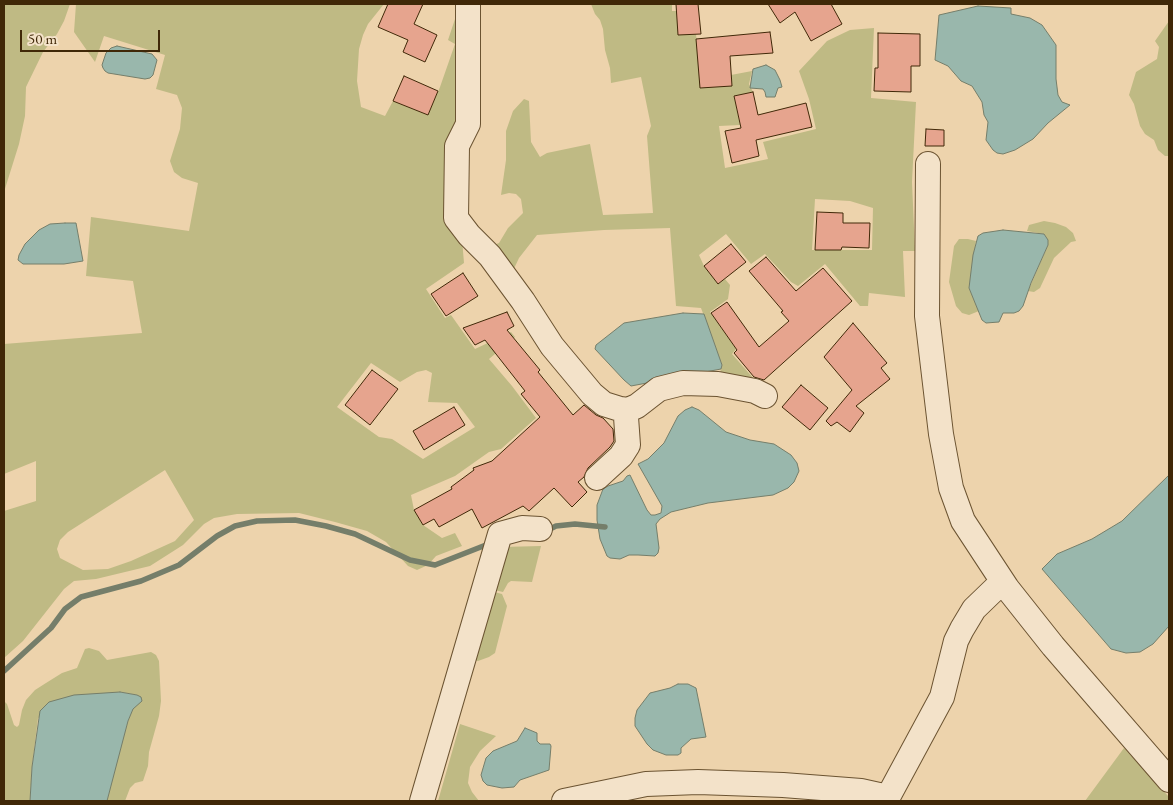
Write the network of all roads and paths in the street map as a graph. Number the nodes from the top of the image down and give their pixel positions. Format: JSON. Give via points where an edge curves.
{"nodes":[{"id":1,"x":468,"y":4,"type":"edge"},
{"id":2,"x":928,"y":164,"type":"dead end"},
{"id":3,"x":765,"y":396,"type":"dead end"},
{"id":4,"x":628,"y":410,"type":"junction"},
{"id":5,"x":597,"y":478,"type":"dead end"},
{"id":6,"x":540,"y":529,"type":"dead end"},
{"id":7,"x":1002,"y":582,"type":"junction"},
{"id":8,"x":1169,"y":780,"type":"edge"},
{"id":9,"x":887,"y":799,"type":"edge"},
{"id":10,"x":422,"y":801,"type":"edge"},
{"id":11,"x":564,"y":801,"type":"edge"}],
"edges":[{"from":1,"to":4,"type":"street","via":[[468,124],[457,146],[456,218],[490,256],[579,380],[604,404]]},
{"from":2,"to":7,"type":"street","via":[[927,316],[941,434],[951,488],[963,520]]},
{"from":3,"to":4,"type":"street","via":[[718,384],[682,383],[659,389]]},
{"from":4,"to":5,"type":"street","via":[[628,445]]},
{"from":6,"to":10,"type":"street","via":[[522,528],[500,534]]},
{"from":7,"to":8,"type":"street","via":[[1052,646]]},
{"from":7,"to":9,"type":"street","via":[[974,609],[962,629],[942,697]]},
{"from":9,"to":11,"type":"street","via":[[861,791],[832,788],[698,782],[646,784]]}]}
